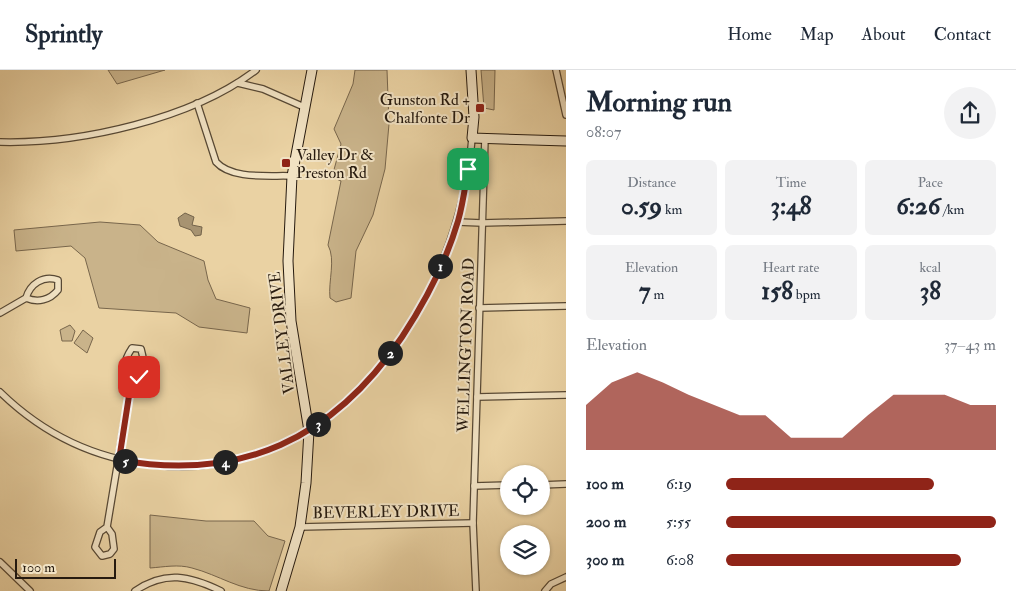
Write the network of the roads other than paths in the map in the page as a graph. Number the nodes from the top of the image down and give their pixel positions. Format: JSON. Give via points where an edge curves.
{"nodes":[{"id":1,"x":256,"y":70,"type":"edge"},
{"id":2,"x":312,"y":70,"type":"edge"},
{"id":3,"x":471,"y":70,"type":"edge"},
{"id":4,"x":556,"y":70,"type":"edge"},
{"id":5,"x":238,"y":83,"type":"junction"},
{"id":6,"x":197,"y":103,"type":"junction"},
{"id":7,"x":304,"y":107,"type":"junction"},
{"id":8,"x":566,"y":115,"type":"edge"},
{"id":9,"x":472,"y":138,"type":"junction"},
{"id":10,"x":485,"y":138,"type":"junction"},
{"id":11,"x":566,"y":141,"type":"edge"},
{"id":12,"x":0,"y":142,"type":"edge"},
{"id":13,"x":292,"y":176,"type":"junction"},
{"id":14,"x":566,"y":221,"type":"edge"},
{"id":15,"x":458,"y":222,"type":"junction"},
{"id":16,"x":482,"y":223,"type":"junction"},
{"id":17,"x":26,"y":298,"type":"junction"},
{"id":18,"x":566,"y":306,"type":"edge"},
{"id":19,"x":479,"y":308,"type":"junction"},
{"id":20,"x":0,"y":313,"type":"edge"},
{"id":21,"x":131,"y":383,"type":"junction"},
{"id":22,"x":0,"y":392,"type":"edge"},
{"id":23,"x":566,"y":395,"type":"edge"},
{"id":24,"x":477,"y":397,"type":"junction"},
{"id":25,"x":309,"y":431,"type":"junction"},
{"id":26,"x":119,"y":460,"type":"junction"},
{"id":27,"x":566,"y":484,"type":"edge"},
{"id":28,"x":550,"y":485,"type":"edge"},
{"id":29,"x":474,"y":486,"type":"junction"},
{"id":30,"x":500,"y":486,"type":"edge"},
{"id":31,"x":473,"y":522,"type":"junction"},
{"id":32,"x":107,"y":527,"type":"junction"},
{"id":33,"x":300,"y":527,"type":"junction"},
{"id":34,"x":0,"y":562,"type":"edge"},
{"id":35,"x":566,"y":577,"type":"edge"},
{"id":36,"x":30,"y":591,"type":"edge"},
{"id":37,"x":135,"y":591,"type":"edge"},
{"id":38,"x":221,"y":591,"type":"edge"},
{"id":39,"x":281,"y":591,"type":"edge"},
{"id":40,"x":476,"y":591,"type":"edge"},
{"id":41,"x":544,"y":591,"type":"edge"}],
"edges":[{"from":1,"to":5,"type":"street"},
{"from":2,"to":7,"type":"street","name":"VALLEY DRIVE"},
{"from":3,"to":9,"type":"street"},
{"from":4,"to":8,"type":"street"},
{"from":5,"to":6,"type":"street"},
{"from":5,"to":7,"type":"street","via":[[263,89]]},
{"from":6,"to":12,"type":"street","via":[[101,133],[55,140]]},
{"from":6,"to":13,"type":"street","via":[[220,167],[232,172]]},
{"from":7,"to":13,"type":"street","name":"VALLEY DRIVE"},
{"from":9,"to":10,"type":"street"},
{"from":9,"to":15,"type":"street"},
{"from":10,"to":11,"type":"street"},
{"from":10,"to":16,"type":"street","name":"WELLINGTON ROAD"},
{"from":13,"to":25,"type":"street","name":"VALLEY DRIVE","via":[[288,283]]},
{"from":14,"to":16,"type":"street"},
{"from":15,"to":16,"type":"street"},
{"from":15,"to":25,"type":"street","via":[[426,297],[397,343],[362,387]]},
{"from":16,"to":19,"type":"street","name":"WELLINGTON ROAD"},
{"from":17,"to":17,"type":"street","via":[[38,281],[46,278],[58,280],[58,290],[51,297],[36,301]]},
{"from":17,"to":20,"type":"street"},
{"from":18,"to":19,"type":"street"},
{"from":19,"to":24,"type":"street","name":"WELLINGTON ROAD"},
{"from":21,"to":21,"type":"street","via":[[139,377],[144,364],[141,349],[136,347],[132,348],[124,364]]},
{"from":21,"to":26,"type":"street"},
{"from":22,"to":26,"type":"street","via":[[59,437]]},
{"from":23,"to":24,"type":"street"},
{"from":24,"to":29,"type":"street","name":"WELLINGTON ROAD"},
{"from":25,"to":26,"type":"street","via":[[256,454],[213,464],[173,467]]},
{"from":25,"to":33,"type":"street","name":"VALLEY DRIVE"},
{"from":26,"to":32,"type":"street"},
{"from":27,"to":28,"type":"street"},
{"from":29,"to":30,"type":"street","name":"BEVERLEY DRIVE"},
{"from":29,"to":31,"type":"street","name":"WELLINGTON ROAD"},
{"from":31,"to":33,"type":"street","name":"BEVERLEY DRIVE"},
{"from":31,"to":40,"type":"street","name":"WELLINGTON ROAD"},
{"from":32,"to":32,"type":"street","via":[[112,534],[114,549],[102,556],[95,547],[100,532]]},
{"from":33,"to":39,"type":"street","name":"VALLEY DRIVE"},
{"from":34,"to":36,"type":"street"},
{"from":35,"to":41,"type":"street"},
{"from":37,"to":38,"type":"street","via":[[157,579],[171,578],[193,579]]}]}
